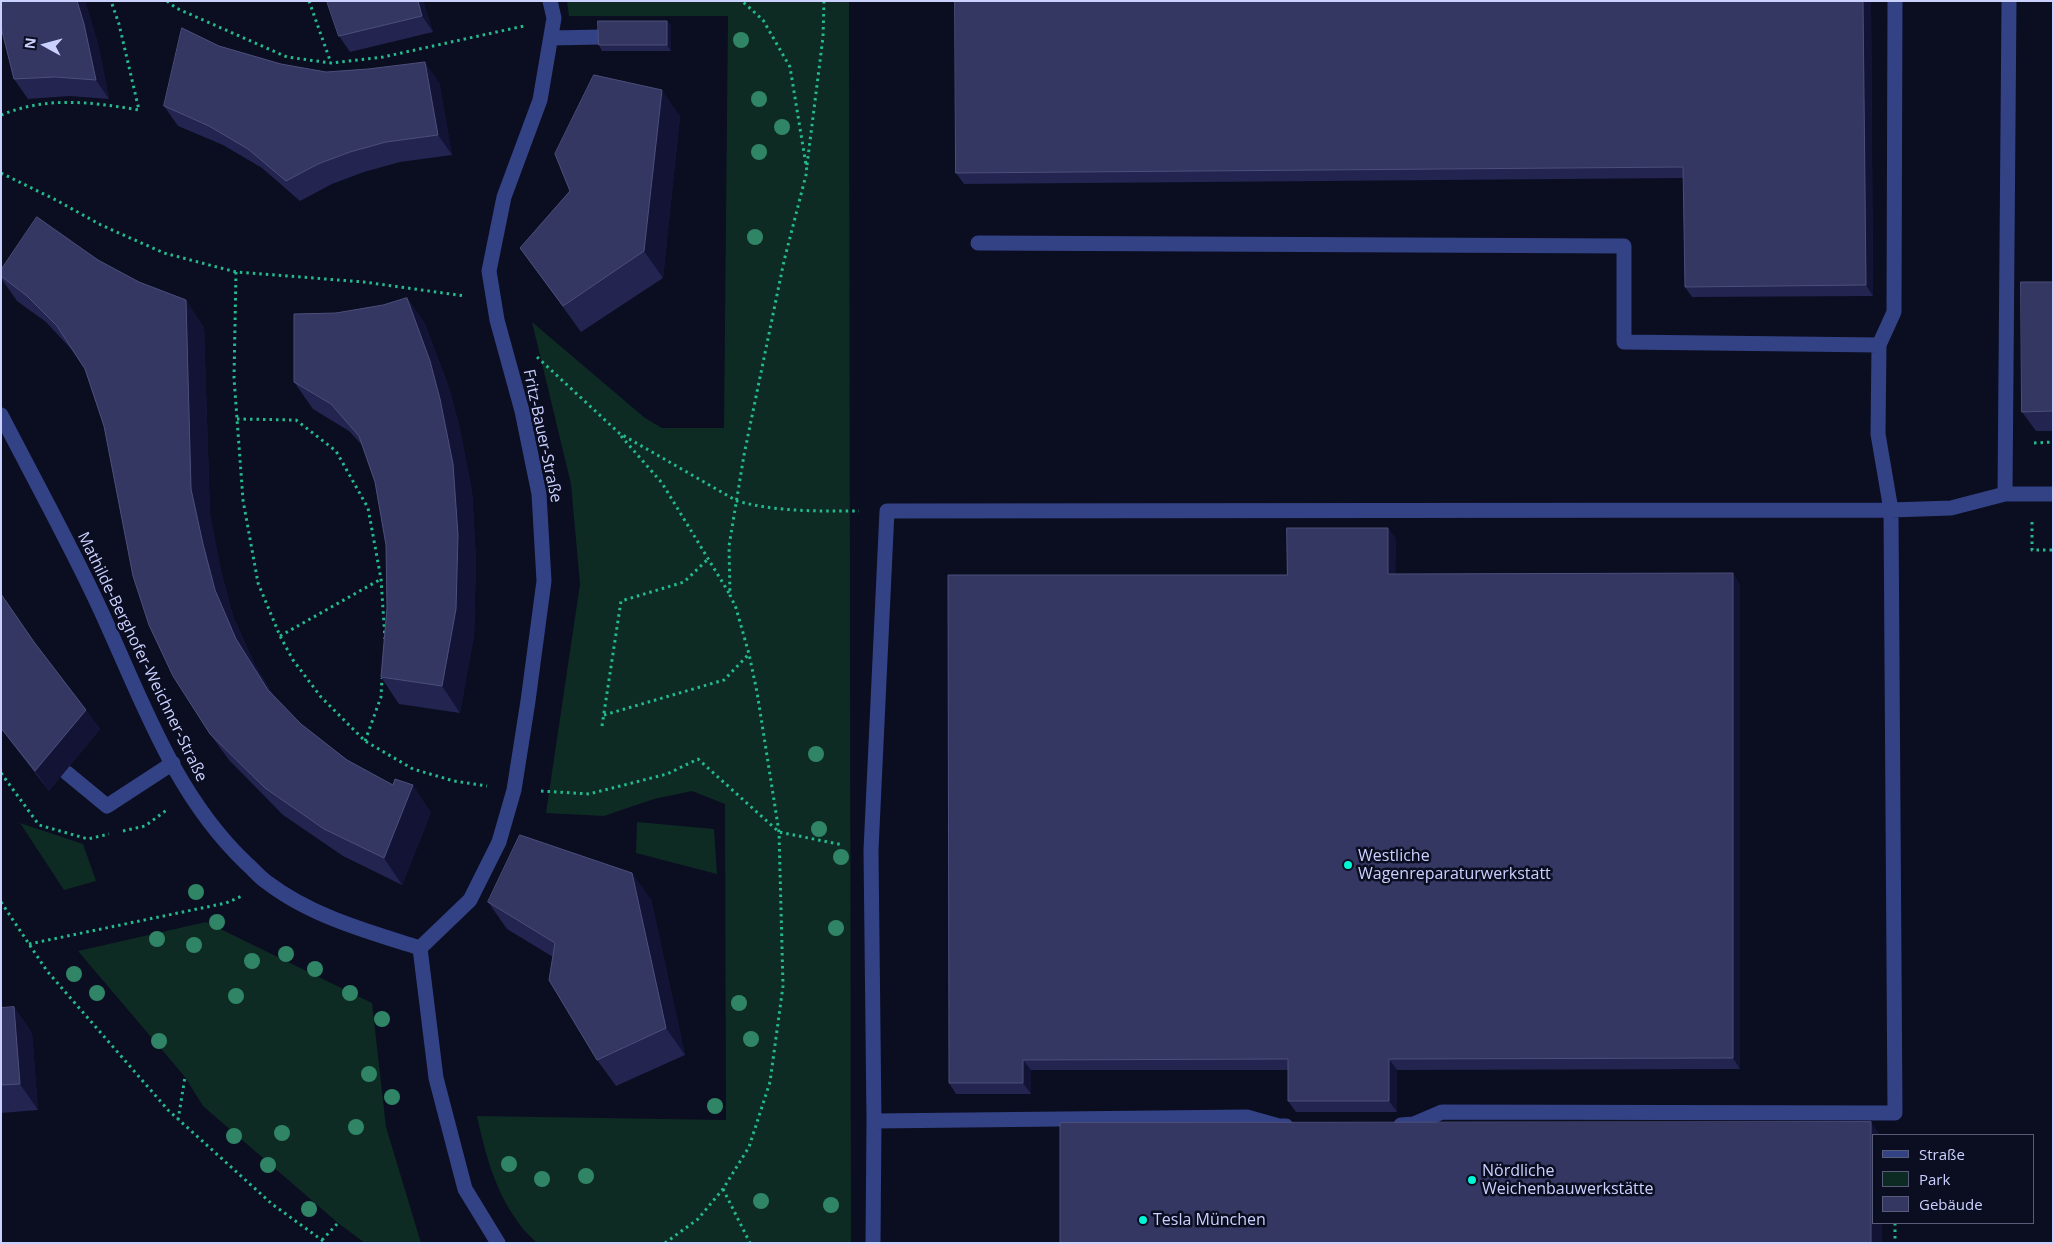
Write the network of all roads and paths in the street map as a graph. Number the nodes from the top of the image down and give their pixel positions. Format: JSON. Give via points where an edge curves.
{"nodes":[{"id":1,"x":111,"y":1,"type":"edge"},
{"id":2,"x":167,"y":1,"type":"edge"},
{"id":3,"x":309,"y":1,"type":"edge"},
{"id":4,"x":550,"y":1,"type":"edge"},
{"id":5,"x":742,"y":1,"type":"edge"},
{"id":6,"x":824,"y":1,"type":"edge"},
{"id":7,"x":1895,"y":1,"type":"edge"},
{"id":8,"x":2009,"y":1,"type":"edge"},
{"id":9,"x":554,"y":18,"type":"junction"},
{"id":10,"x":602,"y":37,"type":"edge"},
{"id":11,"x":551,"y":38,"type":"junction"},
{"id":12,"x":331,"y":63,"type":"junction"},
{"id":13,"x":1,"y":115,"type":"edge"},
{"id":14,"x":807,"y":171,"type":"junction"},
{"id":15,"x":1,"y":173,"type":"edge"},
{"id":16,"x":978,"y":243,"type":"dead end"},
{"id":17,"x":236,"y":272,"type":"junction"},
{"id":18,"x":494,"y":300,"type":"junction"},
{"id":19,"x":1879,"y":345,"type":"junction"},
{"id":20,"x":533,"y":353,"type":"dead end"},
{"id":21,"x":1,"y":414,"type":"edge"},
{"id":22,"x":237,"y":419,"type":"junction"},
{"id":23,"x":619,"y":433,"type":"junction"},
{"id":24,"x":2053,"y":442,"type":"edge"},
{"id":25,"x":2005,"y":494,"type":"junction"},
{"id":26,"x":2032,"y":494,"type":"junction"},
{"id":27,"x":2053,"y":494,"type":"edge"},
{"id":28,"x":737,"y":501,"type":"junction"},
{"id":29,"x":1891,"y":510,"type":"junction"},
{"id":30,"x":887,"y":511,"type":"junction"},
{"id":31,"x":2053,"y":550,"type":"edge"},
{"id":32,"x":709,"y":558,"type":"junction"},
{"id":33,"x":381,"y":579,"type":"junction"},
{"id":34,"x":730,"y":595,"type":"junction"},
{"id":35,"x":280,"y":636,"type":"junction"},
{"id":36,"x":385,"y":646,"type":"edge"},
{"id":37,"x":749,"y":654,"type":"junction"},
{"id":38,"x":383,"y":672,"type":"edge"},
{"id":39,"x":603,"y":715,"type":"junction"},
{"id":40,"x":602,"y":726,"type":"dead end"},
{"id":41,"x":365,"y":741,"type":"junction"},
{"id":42,"x":173,"y":763,"type":"junction"},
{"id":43,"x":67,"y":773,"type":"dead end"},
{"id":44,"x":514,"y":790,"type":"junction"},
{"id":45,"x":779,"y":832,"type":"junction"},
{"id":46,"x":871,"y":850,"type":"junction"},
{"id":47,"x":268,"y":884,"type":"junction"},
{"id":48,"x":1,"y":902,"type":"edge"},
{"id":49,"x":28,"y":944,"type":"junction"},
{"id":50,"x":420,"y":948,"type":"junction"},
{"id":51,"x":185,"y":1077,"type":"dead end"},
{"id":52,"x":178,"y":1120,"type":"junction"},
{"id":53,"x":874,"y":1121,"type":"junction"},
{"id":54,"x":1385,"y":1125,"type":"edge"},
{"id":55,"x":1298,"y":1126,"type":"edge"},
{"id":56,"x":723,"y":1189,"type":"junction"},
{"id":57,"x":338,"y":1223,"type":"dead end"},
{"id":58,"x":1895,"y":1224,"type":"edge"},
{"id":59,"x":322,"y":1240,"type":"junction"},
{"id":60,"x":326,"y":1243,"type":"edge"},
{"id":61,"x":498,"y":1243,"type":"edge"},
{"id":62,"x":665,"y":1243,"type":"edge"},
{"id":63,"x":750,"y":1243,"type":"edge"},
{"id":64,"x":873,"y":1243,"type":"edge"},
{"id":65,"x":1895,"y":1243,"type":"edge"}],
"edges":[{"from":1,"to":13,"type":"path","via":[[139,110],[62,101],[20,108]]},
{"from":2,"to":12,"type":"path","via":[[176,8],[287,57]]},
{"from":3,"to":12,"type":"path"},
{"from":4,"to":9,"type":"street","name":"Fritz-Bauer-Straße"},
{"from":5,"to":14,"type":"path","via":[[763,20],[790,67]]},
{"from":6,"to":14,"type":"path","via":[[823,37]]},
{"from":7,"to":19,"type":"street","via":[[1894,312]]},
{"from":8,"to":25,"type":"street"},
{"from":9,"to":11,"type":"street","name":"Fritz-Bauer-Straße"},
{"from":9,"to":12,"type":"path","via":[[383,57]]},
{"from":10,"to":11,"type":"street"},
{"from":11,"to":18,"type":"street","name":"Fritz-Bauer-Straße","via":[[540,100],[504,197],[489,272]]},
{"from":14,"to":28,"type":"path","via":[[784,261]]},
{"from":15,"to":17,"type":"path","via":[[101,225],[164,253]]},
{"from":16,"to":19,"type":"street","via":[[1624,246],[1624,342]]},
{"from":17,"to":18,"type":"path","via":[[364,282]]},
{"from":17,"to":22,"type":"path","via":[[234,378]]},
{"from":18,"to":44,"type":"street","name":"Fritz-Bauer-Straße","via":[[539,494],[544,581]]},
{"from":19,"to":29,"type":"street","via":[[1878,434]]},
{"from":20,"to":23,"type":"path"},
{"from":21,"to":42,"type":"street","name":"Mathilde-Berghofer-Weichner-Straße","via":[[82,572],[142,705]]},
{"from":22,"to":33,"type":"path","via":[[296,420],[336,451],[368,508]]},
{"from":22,"to":35,"type":"path","via":[[243,500],[258,583]]},
{"from":23,"to":28,"type":"path"},
{"from":23,"to":32,"type":"path","via":[[662,483]]},
{"from":24,"to":26,"type":"path","via":[[2034,442]]},
{"from":25,"to":26,"type":"street"},
{"from":25,"to":29,"type":"street","via":[[1951,508]]},
{"from":26,"to":27,"type":"street"},
{"from":26,"to":31,"type":"path","via":[[2032,550]]},
{"from":28,"to":30,"type":"path","via":[[757,507],[806,511]]},
{"from":28,"to":34,"type":"path","via":[[730,546]]},
{"from":29,"to":30,"type":"street"},
{"from":29,"to":54,"type":"street","via":[[1895,1113],[1442,1112],[1414,1124]]},
{"from":30,"to":46,"type":"street"},
{"from":32,"to":34,"type":"path"},
{"from":32,"to":39,"type":"path","via":[[684,582],[620,601]]},
{"from":33,"to":35,"type":"path"},
{"from":33,"to":36,"type":"path"},
{"from":34,"to":37,"type":"path"},
{"from":35,"to":41,"type":"path","via":[[321,698]]},
{"from":37,"to":39,"type":"path","via":[[724,680]]},
{"from":37,"to":45,"type":"path"},
{"from":38,"to":41,"type":"path","via":[[381,697]]},
{"from":39,"to":40,"type":"path"},
{"from":41,"to":44,"type":"path","via":[[413,769],[454,781]]},
{"from":42,"to":43,"type":"street","via":[[107,806]]},
{"from":42,"to":47,"type":"street","name":"Mathilde-Berghofer-Weichner-Straße","via":[[188,794],[231,849]]},
{"from":44,"to":45,"type":"path","via":[[589,794],[667,774],[698,759]]},
{"from":44,"to":50,"type":"street","name":"Fritz-Bauer-Straße","via":[[499,842],[470,900]]},
{"from":45,"to":46,"type":"path"},
{"from":45,"to":56,"type":"path","via":[[783,986],[770,1082],[749,1147]]},
{"from":46,"to":53,"type":"street"},
{"from":47,"to":49,"type":"path","via":[[226,903]]},
{"from":47,"to":50,"type":"street","name":"Mathilde-Berghofer-Weichner-Straße","via":[[305,906],[358,929]]},
{"from":48,"to":49,"type":"path"},
{"from":49,"to":52,"type":"path","via":[[47,972]]},
{"from":50,"to":61,"type":"street","via":[[438,1088],[465,1189]]},
{"from":51,"to":52,"type":"path"},
{"from":52,"to":59,"type":"path","via":[[272,1204]]},
{"from":53,"to":55,"type":"street","via":[[1247,1117],[1279,1126]]},
{"from":53,"to":64,"type":"street"},
{"from":56,"to":62,"type":"path","via":[[698,1219]]},
{"from":56,"to":63,"type":"path"},
{"from":57,"to":59,"type":"path"},
{"from":58,"to":65,"type":"path"},
{"from":59,"to":60,"type":"path"}]}
